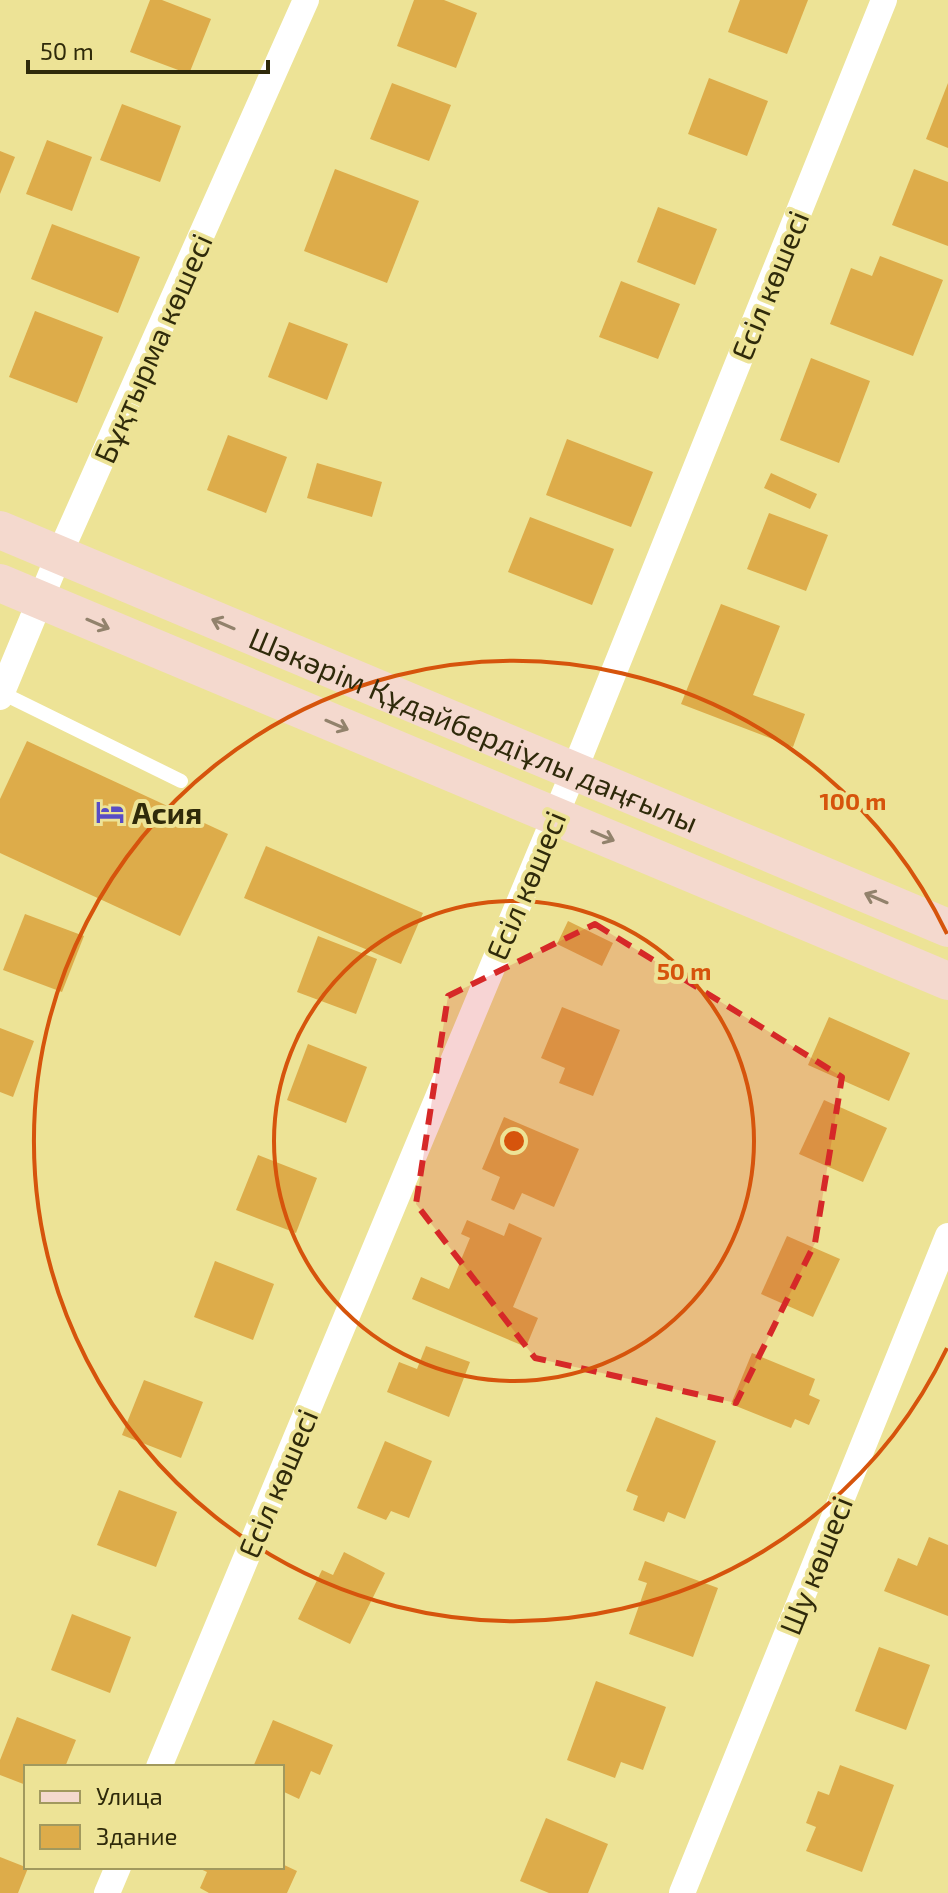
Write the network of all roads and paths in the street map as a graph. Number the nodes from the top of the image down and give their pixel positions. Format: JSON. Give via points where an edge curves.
{"nodes":[{"id":1,"x":306,"y":0,"type":"edge"},
{"id":2,"x":884,"y":0,"type":"edge"},
{"id":3,"x":0,"y":530,"type":"edge"},
{"id":4,"x":59,"y":555,"type":"junction"},
{"id":5,"x":0,"y":583,"type":"edge"},
{"id":6,"x":40,"y":600,"type":"junction"},
{"id":7,"x":1,"y":695,"type":"edge"},
{"id":8,"x":574,"y":771,"type":"junction"},
{"id":9,"x":181,"y":781,"type":"dead end"},
{"id":10,"x":553,"y":815,"type":"junction"},
{"id":11,"x":948,"y":928,"type":"edge"},
{"id":12,"x":948,"y":981,"type":"edge"},
{"id":13,"x":948,"y":1236,"type":"edge"},
{"id":14,"x":160,"y":1765,"type":"edge"},
{"id":15,"x":117,"y":1869,"type":"edge"},
{"id":16,"x":107,"y":1893,"type":"edge"},
{"id":17,"x":682,"y":1893,"type":"edge"}],
"edges":[{"from":1,"to":4,"type":"street","name":"Бұқтырма көшесі"},
{"from":2,"to":8,"type":"street","name":"Есіл көшесі"},
{"from":3,"to":4,"type":"main road","name":"Шәкәрім Құдайбердіұлы даңғылы"},
{"from":4,"to":6,"type":"street","name":"Бұқтырма көшесі"},
{"from":8,"to":4,"type":"main road","name":"Шәкәрім Құдайбердіұлы даңғылы","one_way":true},
{"from":5,"to":6,"type":"main road","name":"Шәкәрім Құдайбердіұлы даңғылы"},
{"from":6,"to":7,"type":"street","name":"Бұқтырма көшесі"},
{"from":6,"to":10,"type":"main road","name":"Шәкәрім Құдайбердіұлы даңғылы","one_way":true},
{"from":7,"to":9,"type":"lane"},
{"from":8,"to":10,"type":"street","name":"Есіл көшесі"},
{"from":11,"to":8,"type":"main road","name":"Шәкәрім Құдайбердіұлы даңғылы","one_way":true},
{"from":10,"to":12,"type":"main road","name":"Шәкәрім Құдайбердіұлы даңғылы","one_way":true},
{"from":10,"to":14,"type":"street","name":"Есіл көшесі"},
{"from":13,"to":17,"type":"street","name":"Шу көшесі"},
{"from":15,"to":16,"type":"street"}]}
